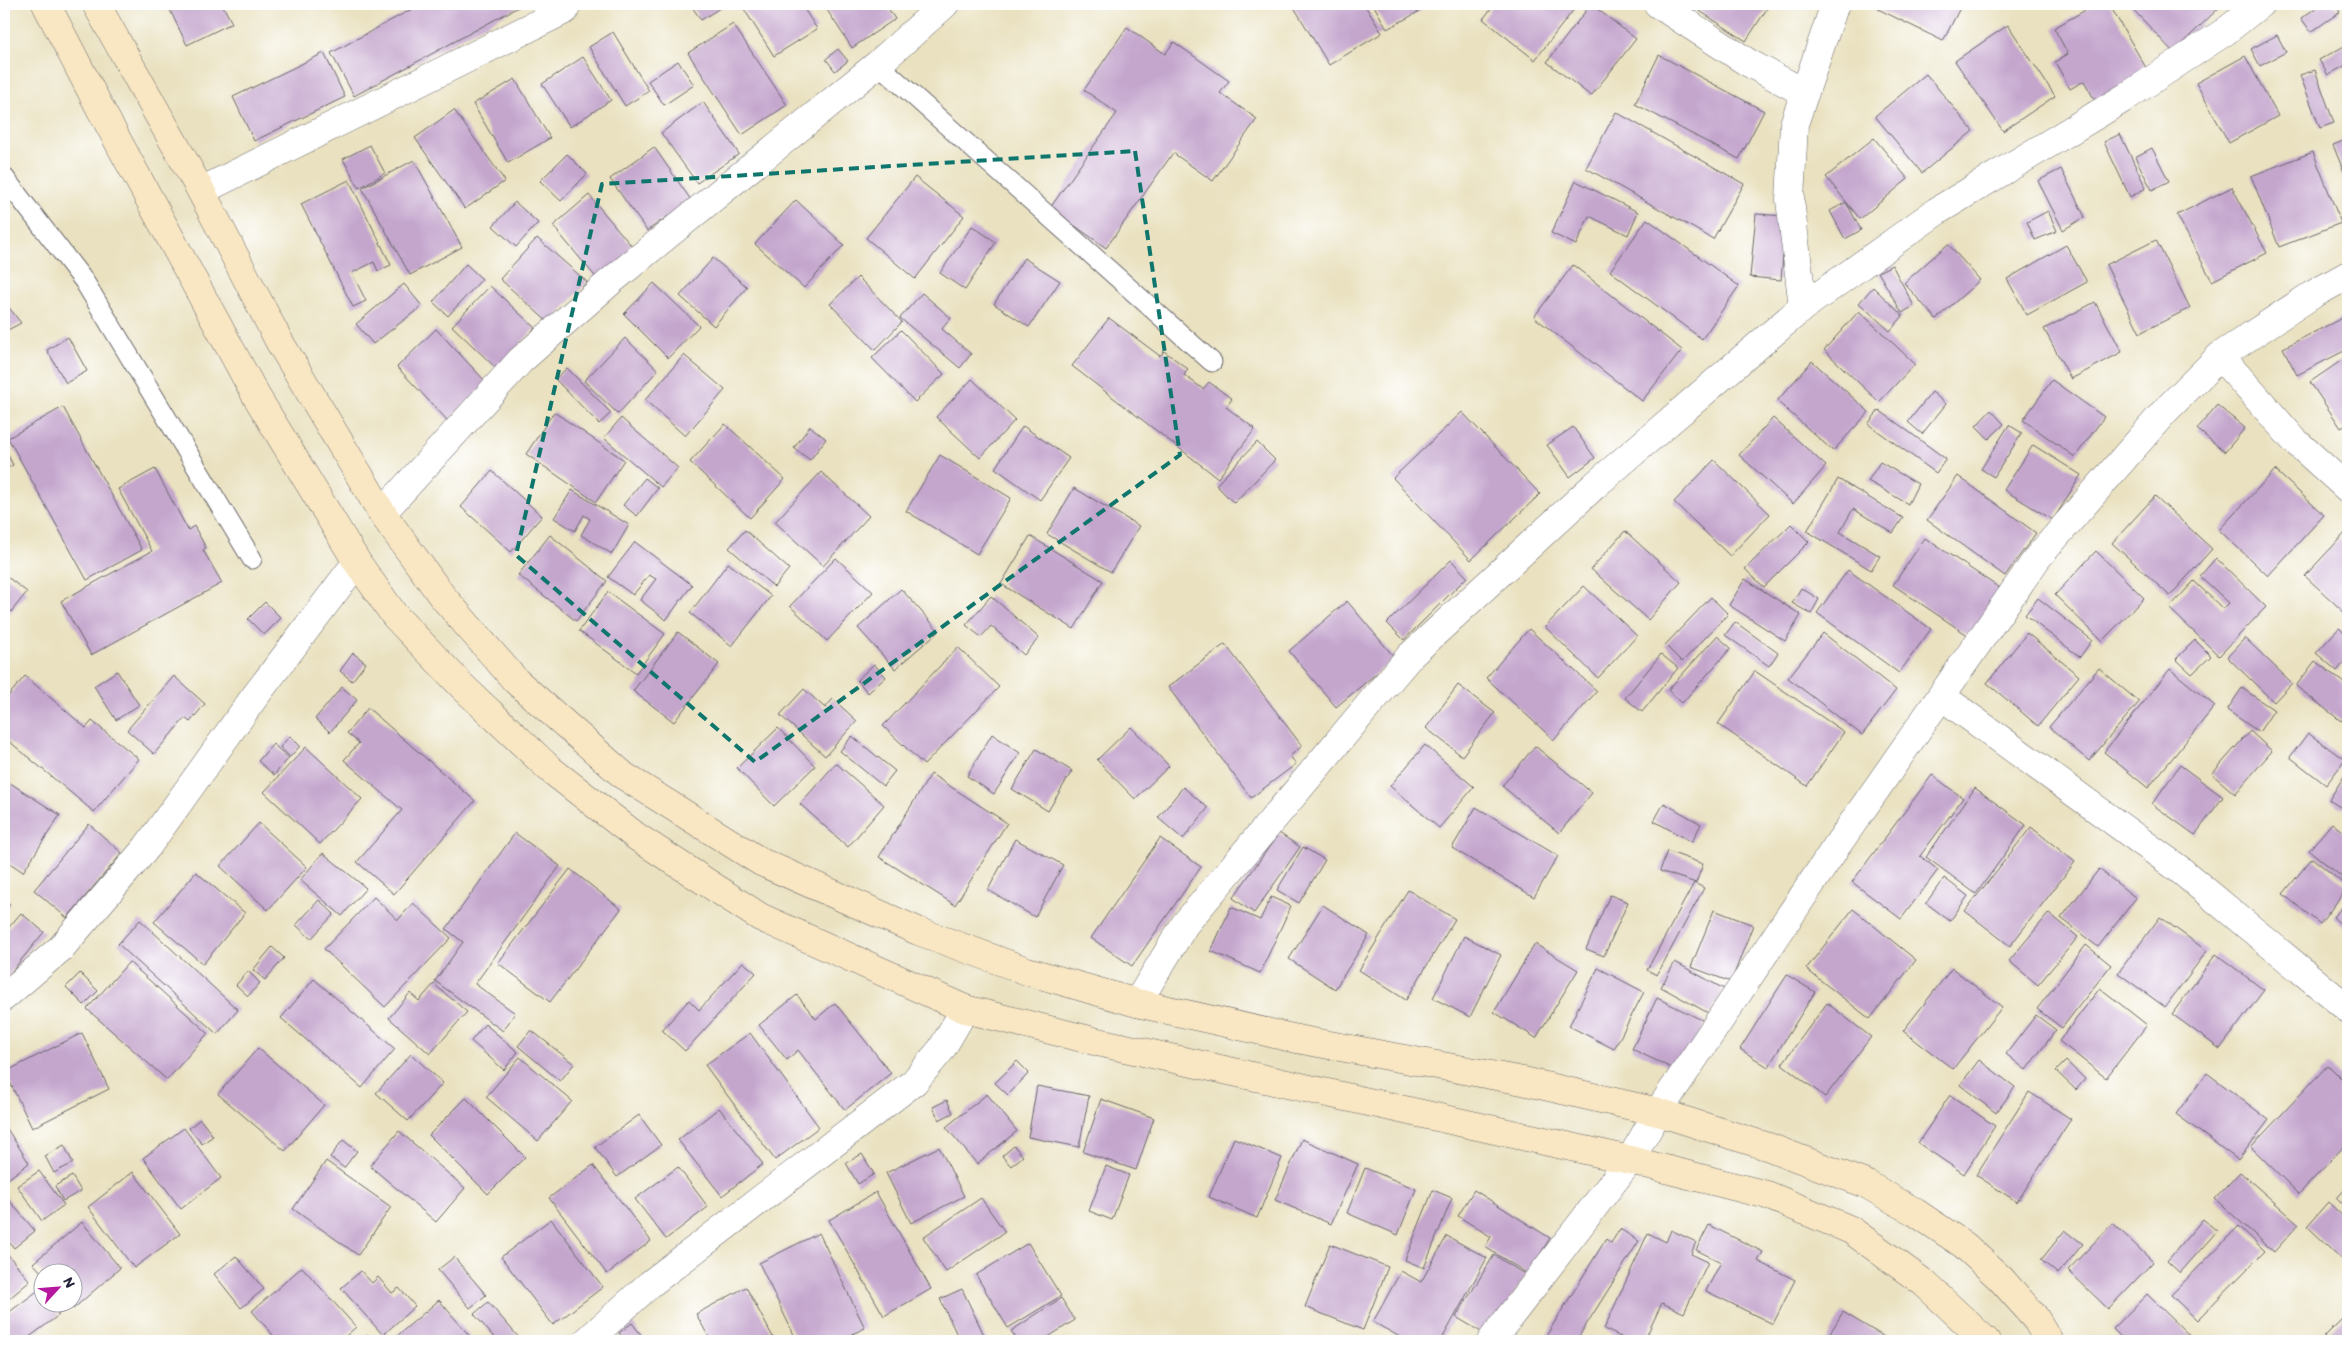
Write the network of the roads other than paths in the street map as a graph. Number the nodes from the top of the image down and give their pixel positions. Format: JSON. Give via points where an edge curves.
{"nodes":[{"id":1,"x":46,"y":4,"type":"edge"},
{"id":2,"x":96,"y":4,"type":"edge"},
{"id":3,"x":945,"y":4,"type":"edge"},
{"id":4,"x":1658,"y":4,"type":"edge"},
{"id":5,"x":1835,"y":4,"type":"edge"},
{"id":6,"x":2260,"y":4,"type":"edge"},
{"id":7,"x":565,"y":10,"type":"dead end"},
{"id":8,"x":878,"y":64,"type":"junction"},
{"id":9,"x":1804,"y":94,"type":"junction"},
{"id":10,"x":4,"y":177,"type":"edge"},
{"id":11,"x":201,"y":191,"type":"junction"},
{"id":12,"x":2348,"y":275,"type":"edge"},
{"id":13,"x":1803,"y":307,"type":"junction"},
{"id":14,"x":2220,"y":356,"type":"junction"},
{"id":15,"x":1212,"y":362,"type":"dead end"},
{"id":16,"x":2348,"y":489,"type":"edge"},
{"id":17,"x":382,"y":513,"type":"junction"},
{"id":18,"x":252,"y":559,"type":"dead end"},
{"id":19,"x":357,"y":562,"type":"junction"},
{"id":20,"x":1940,"y":696,"type":"junction"},
{"id":21,"x":4,"y":997,"type":"edge"},
{"id":22,"x":1137,"y":1003,"type":"junction"},
{"id":23,"x":965,"y":1009,"type":"junction"},
{"id":24,"x":2348,"y":1009,"type":"edge"},
{"id":25,"x":1658,"y":1112,"type":"junction"},
{"id":26,"x":1630,"y":1160,"type":"junction"},
{"id":27,"x":1985,"y":1340,"type":"edge"},
{"id":28,"x":587,"y":1341,"type":"edge"},
{"id":29,"x":1491,"y":1341,"type":"edge"},
{"id":30,"x":2049,"y":1341,"type":"edge"}],
"edges":[{"from":1,"to":19,"type":"main road","via":[[256,394]]},
{"from":2,"to":11,"type":"main road"},
{"from":3,"to":8,"type":"street"},
{"from":4,"to":9,"type":"street"},
{"from":5,"to":9,"type":"street"},
{"from":6,"to":13,"type":"street","via":[[2226,31],[2126,97],[1937,211]]},
{"from":7,"to":11,"type":"street"},
{"from":8,"to":15,"type":"lane"},
{"from":8,"to":17,"type":"street","via":[[611,281],[521,360]]},
{"from":9,"to":13,"type":"street","via":[[1794,124],[1790,200]]},
{"from":10,"to":18,"type":"lane","via":[[84,281]]},
{"from":11,"to":17,"type":"main road","via":[[279,341]]},
{"from":12,"to":14,"type":"street"},
{"from":13,"to":22,"type":"street","via":[[1594,486],[1410,656],[1185,924]]},
{"from":14,"to":16,"type":"street","via":[[2294,440]]},
{"from":14,"to":20,"type":"street","via":[[2165,410],[2038,557]]},
{"from":17,"to":22,"type":"main road","via":[[442,596],[516,680],[624,776],[761,862],[918,931],[1027,972]]},
{"from":19,"to":21,"type":"street","via":[[148,847],[61,948]]},
{"from":19,"to":23,"type":"main road","via":[[395,616],[462,686],[551,770],[637,838],[760,917]]},
{"from":20,"to":24,"type":"street","via":[[2178,869]]},
{"from":20,"to":25,"type":"street"},
{"from":22,"to":25,"type":"main road","via":[[1298,1039],[1523,1081]]},
{"from":23,"to":26,"type":"main road","via":[[1098,1042]]},
{"from":23,"to":28,"type":"street","via":[[941,1050],[914,1082],[650,1284]]},
{"from":25,"to":26,"type":"street"},
{"from":25,"to":30,"type":"main road","via":[[1768,1147],[1866,1184],[1915,1212],[1964,1245],[2001,1279],[2034,1316]]},
{"from":26,"to":27,"type":"main road","via":[[1767,1195],[1851,1230],[1924,1283]]},
{"from":26,"to":29,"type":"street"}]}
